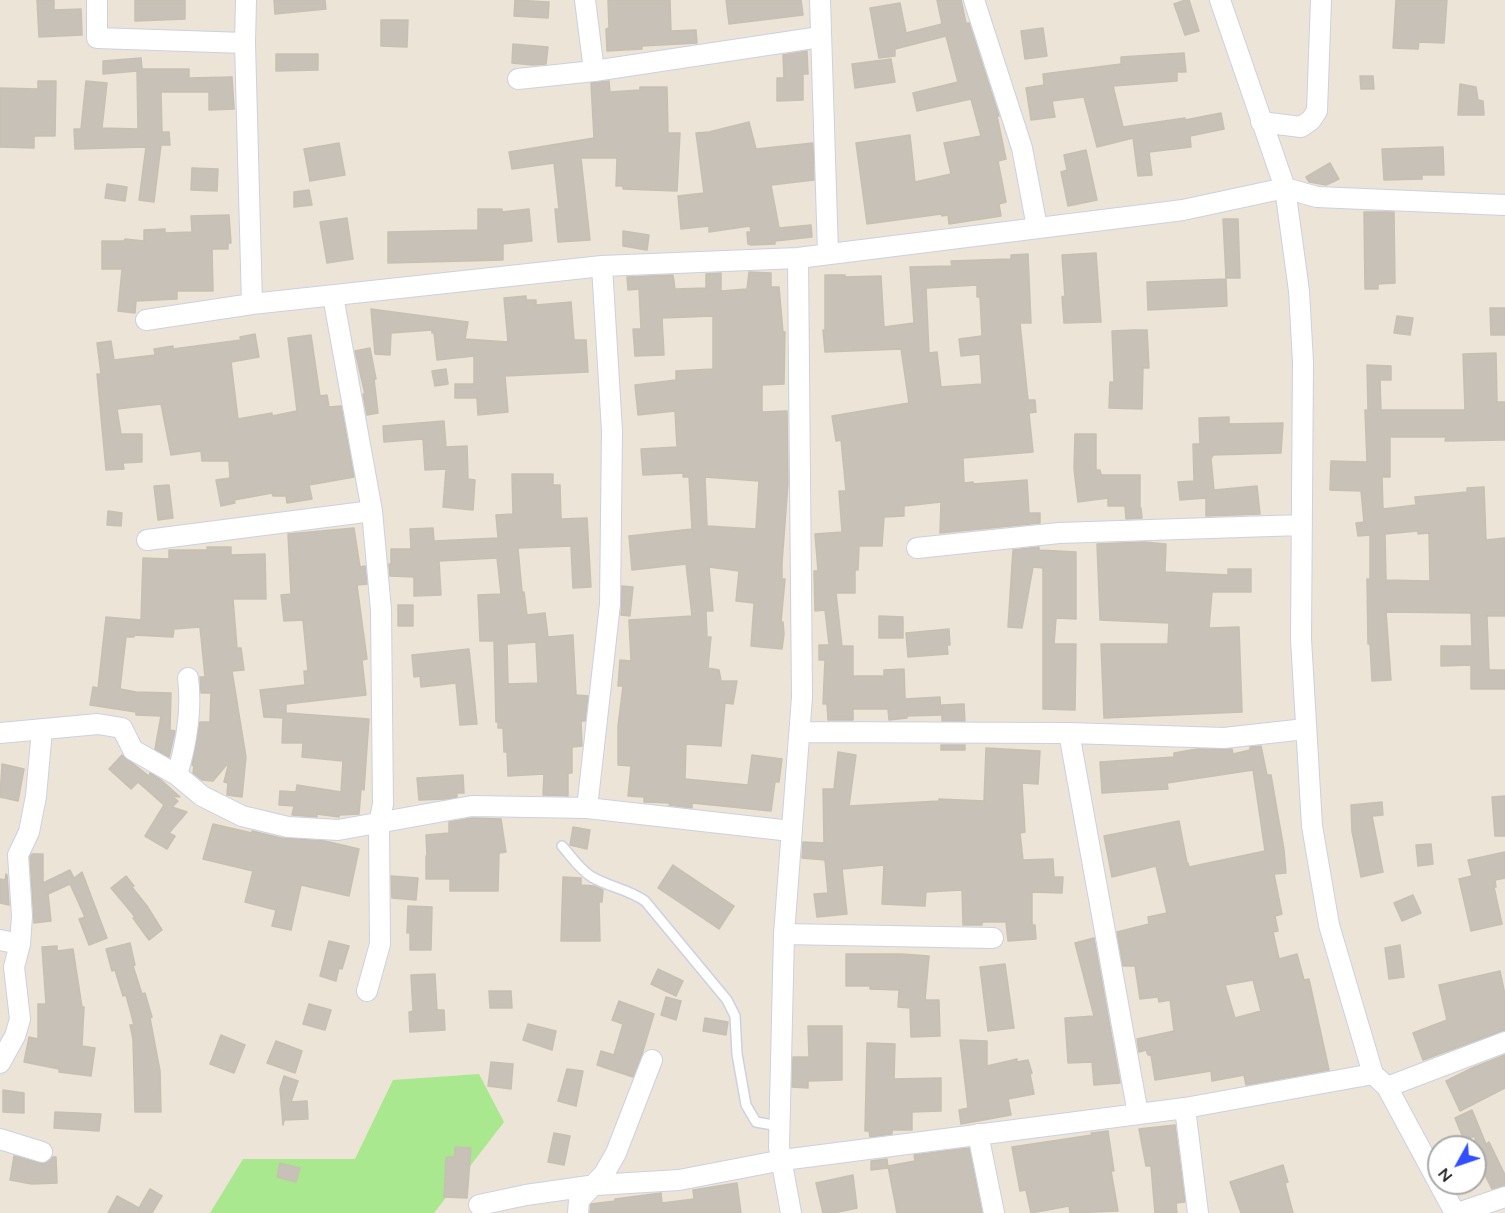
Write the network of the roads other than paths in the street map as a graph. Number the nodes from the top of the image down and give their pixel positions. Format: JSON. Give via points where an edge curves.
{"nodes":[{"id":1,"x":97,"y":0,"type":"edge"},
{"id":2,"x":246,"y":0,"type":"edge"},
{"id":3,"x":585,"y":0,"type":"edge"},
{"id":4,"x":820,"y":0,"type":"edge"},
{"id":5,"x":974,"y":0,"type":"edge"},
{"id":6,"x":1220,"y":0,"type":"edge"},
{"id":7,"x":1322,"y":0,"type":"edge"},
{"id":8,"x":820,"y":37,"type":"junction"},
{"id":9,"x":245,"y":43,"type":"junction"},
{"id":10,"x":594,"y":70,"type":"junction"},
{"id":11,"x":518,"y":79,"type":"dead end"},
{"id":12,"x":1261,"y":122,"type":"junction"},
{"id":13,"x":1285,"y":188,"type":"junction"},
{"id":14,"x":1505,"y":205,"type":"edge"},
{"id":15,"x":1037,"y":227,"type":"junction"},
{"id":16,"x":828,"y":253,"type":"junction"},
{"id":17,"x":798,"y":258,"type":"junction"},
{"id":18,"x":602,"y":266,"type":"junction"},
{"id":19,"x":333,"y":296,"type":"junction"},
{"id":20,"x":252,"y":304,"type":"junction"},
{"id":21,"x":146,"y":320,"type":"dead end"},
{"id":22,"x":372,"y":511,"type":"junction"},
{"id":23,"x":1302,"y":525,"type":"junction"},
{"id":24,"x":147,"y":540,"type":"dead end"},
{"id":25,"x":917,"y":548,"type":"dead end"},
{"id":26,"x":188,"y":678,"type":"dead end"},
{"id":27,"x":1305,"y":729,"type":"junction"},
{"id":28,"x":42,"y":730,"type":"junction"},
{"id":29,"x":800,"y":732,"type":"junction"},
{"id":30,"x":0,"y":733,"type":"edge"},
{"id":31,"x":1069,"y":733,"type":"junction"},
{"id":32,"x":177,"y":775,"type":"junction"},
{"id":33,"x":587,"y":808,"type":"junction"},
{"id":34,"x":379,"y":824,"type":"junction"},
{"id":35,"x":791,"y":831,"type":"junction"},
{"id":36,"x":562,"y":846,"type":"dead end"},
{"id":37,"x":784,"y":934,"type":"junction"},
{"id":38,"x":993,"y":938,"type":"dead end"},
{"id":39,"x":0,"y":940,"type":"edge"},
{"id":40,"x":20,"y":944,"type":"junction"},
{"id":41,"x":367,"y":991,"type":"dead end"},
{"id":42,"x":1505,"y":1042,"type":"edge"},
{"id":43,"x":652,"y":1059,"type":"dead end"},
{"id":44,"x":0,"y":1063,"type":"edge"},
{"id":45,"x":1380,"y":1081,"type":"junction"},
{"id":46,"x":1185,"y":1108,"type":"junction"},
{"id":47,"x":1138,"y":1114,"type":"junction"},
{"id":48,"x":978,"y":1134,"type":"junction"},
{"id":49,"x":0,"y":1139,"type":"edge"},
{"id":50,"x":42,"y":1152,"type":"dead end"},
{"id":51,"x":781,"y":1153,"type":"junction"},
{"id":52,"x":596,"y":1185,"type":"junction"},
{"id":53,"x":1505,"y":1197,"type":"edge"},
{"id":54,"x":479,"y":1205,"type":"dead end"},
{"id":55,"x":578,"y":1213,"type":"edge"},
{"id":56,"x":791,"y":1213,"type":"edge"},
{"id":57,"x":994,"y":1213,"type":"edge"},
{"id":58,"x":1198,"y":1213,"type":"edge"},
{"id":59,"x":1456,"y":1213,"type":"edge"}],
"edges":[{"from":1,"to":9,"type":"street","via":[[96,38]]},
{"from":2,"to":9,"type":"street"},
{"from":3,"to":10,"type":"street"},
{"from":4,"to":8,"type":"street"},
{"from":5,"to":15,"type":"street","via":[[1022,148]]},
{"from":6,"to":12,"type":"street"},
{"from":7,"to":12,"type":"street","via":[[1317,111],[1301,127]]},
{"from":8,"to":10,"type":"street"},
{"from":8,"to":16,"type":"street"},
{"from":9,"to":20,"type":"street"},
{"from":10,"to":11,"type":"street"},
{"from":12,"to":13,"type":"street"},
{"from":13,"to":14,"type":"street","via":[[1317,197]]},
{"from":13,"to":15,"type":"street","via":[[1183,210]]},
{"from":13,"to":23,"type":"street","via":[[1302,327]]},
{"from":15,"to":16,"type":"street"},
{"from":16,"to":17,"type":"street"},
{"from":17,"to":18,"type":"street"},
{"from":17,"to":29,"type":"street"},
{"from":18,"to":19,"type":"street"},
{"from":18,"to":33,"type":"street","via":[[612,431],[610,604]]},
{"from":19,"to":20,"type":"street"},
{"from":19,"to":22,"type":"street"},
{"from":20,"to":21,"type":"street"},
{"from":22,"to":24,"type":"street"},
{"from":22,"to":34,"type":"street","via":[[381,610],[383,804]]},
{"from":23,"to":25,"type":"street","via":[[1059,533]]},
{"from":23,"to":27,"type":"street"},
{"from":26,"to":32,"type":"street","via":[[183,755]]},
{"from":27,"to":31,"type":"street","via":[[1224,738]]},
{"from":27,"to":45,"type":"street","via":[[1322,895]]},
{"from":28,"to":30,"type":"street"},
{"from":28,"to":32,"type":"street","via":[[98,724],[122,728],[133,750]]},
{"from":28,"to":40,"type":"street","via":[[36,796],[29,832],[18,855]]},
{"from":29,"to":31,"type":"street"},
{"from":29,"to":35,"type":"street"},
{"from":31,"to":47,"type":"street"},
{"from":32,"to":34,"type":"street","via":[[202,796],[242,816],[288,827],[338,830]]},
{"from":33,"to":34,"type":"street","via":[[472,806]]},
{"from":33,"to":35,"type":"street"},
{"from":34,"to":41,"type":"street","via":[[380,944]]},
{"from":35,"to":37,"type":"street"},
{"from":36,"to":51,"type":"lane","via":[[592,877],[645,901],[727,1000],[735,1016],[746,1106],[756,1122],[773,1125]]},
{"from":37,"to":38,"type":"street"},
{"from":37,"to":51,"type":"street"},
{"from":39,"to":40,"type":"street"},
{"from":40,"to":44,"type":"street","via":[[14,967],[20,1019]]},
{"from":42,"to":45,"type":"street"},
{"from":43,"to":52,"type":"street","via":[[615,1153]]},
{"from":45,"to":46,"type":"street"},
{"from":45,"to":59,"type":"street"},
{"from":46,"to":47,"type":"street"},
{"from":46,"to":58,"type":"street"},
{"from":47,"to":48,"type":"street"},
{"from":48,"to":51,"type":"street"},
{"from":48,"to":57,"type":"street"},
{"from":49,"to":50,"type":"street"},
{"from":51,"to":52,"type":"street","via":[[679,1180]]},
{"from":51,"to":56,"type":"street"},
{"from":52,"to":54,"type":"street"},
{"from":52,"to":55,"type":"street","via":[[579,1200]]},
{"from":53,"to":59,"type":"street"}]}
